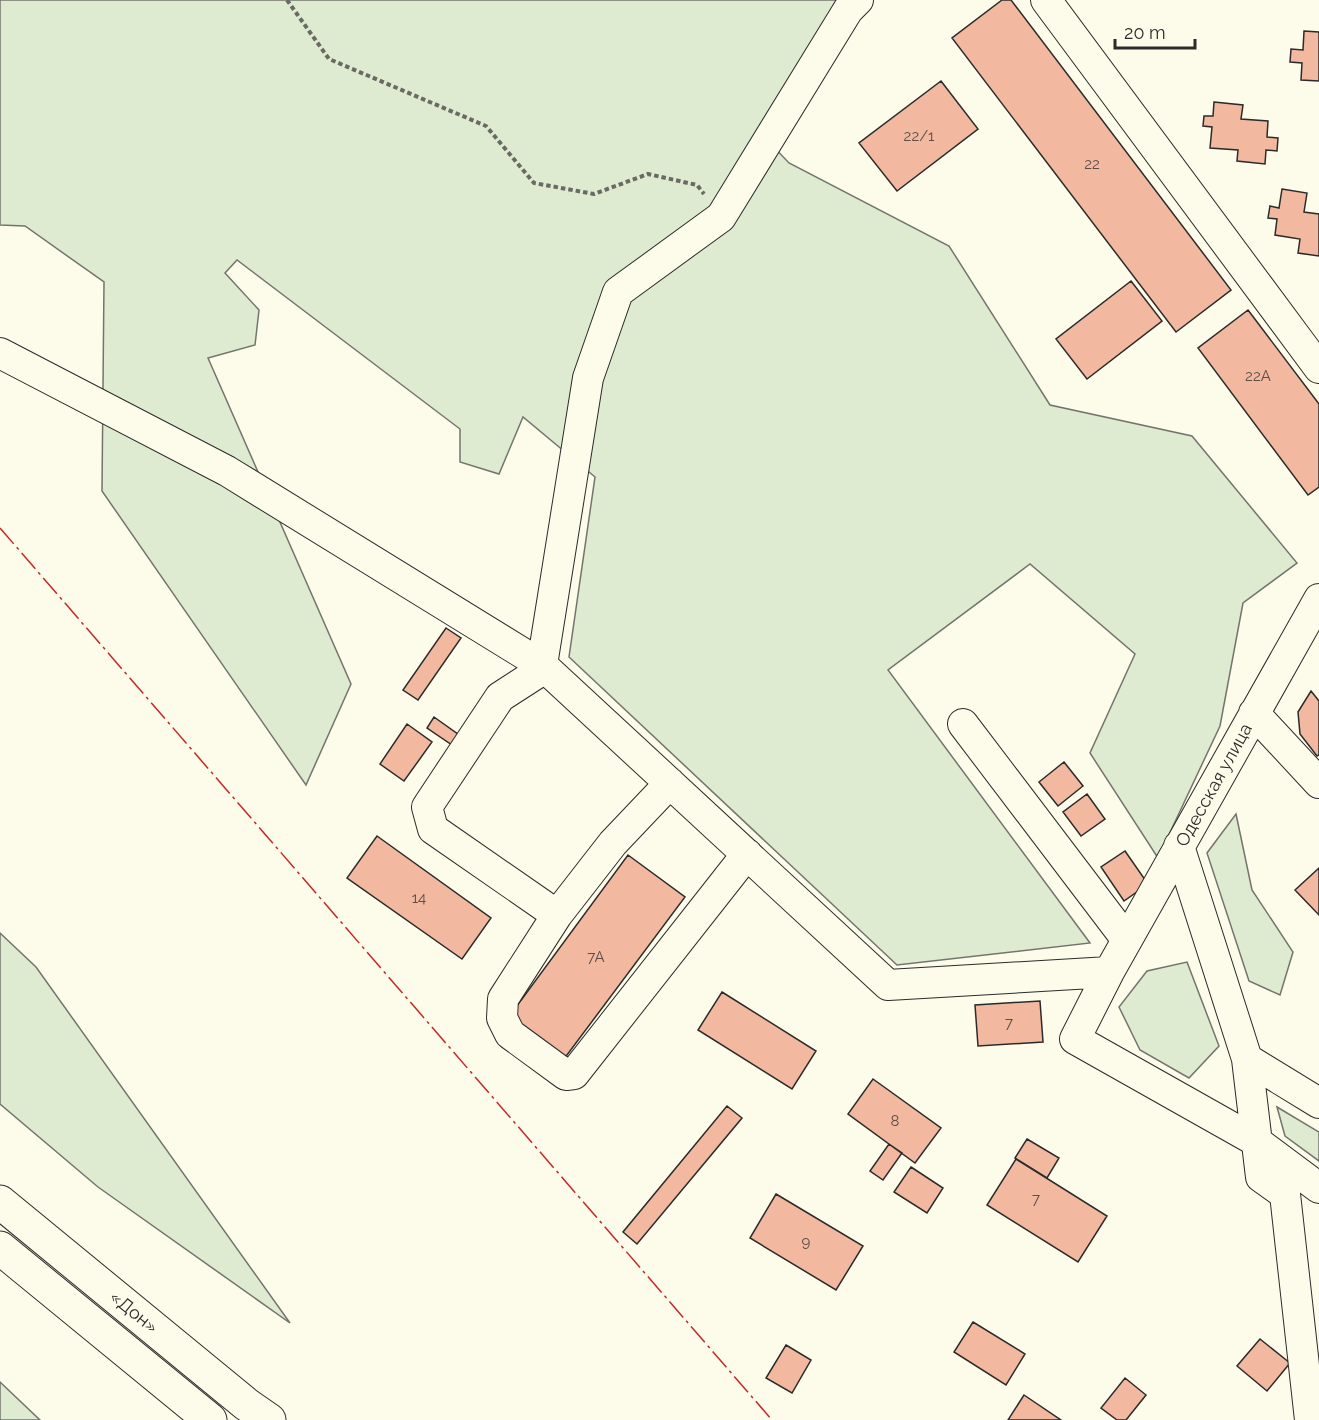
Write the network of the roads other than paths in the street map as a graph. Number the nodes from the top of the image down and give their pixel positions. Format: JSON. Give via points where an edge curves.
{"nodes":[{"id":1,"x":858,"y":0,"type":"edge"},
{"id":2,"x":1046,"y":0,"type":"edge"},
{"id":3,"x":0,"y":352,"type":"edge"},
{"id":4,"x":1319,"y":368,"type":"edge"},
{"id":5,"x":1319,"y":599,"type":"edge"},
{"id":6,"x":543,"y":666,"type":"junction"},
{"id":7,"x":1254,"y":713,"type":"junction"},
{"id":8,"x":963,"y":724,"type":"dead end"},
{"id":9,"x":670,"y":783,"type":"junction"},
{"id":10,"x":1319,"y":783,"type":"edge"},
{"id":11,"x":1179,"y":846,"type":"junction"},
{"id":12,"x":747,"y":854,"type":"junction"},
{"id":13,"x":557,"y":915,"type":"junction"},
{"id":14,"x":1127,"y":940,"type":"junction"},
{"id":15,"x":1109,"y":972,"type":"junction"},
{"id":16,"x":1247,"y":1059,"type":"junction"},
{"id":17,"x":1319,"y":1103,"type":"edge"},
{"id":18,"x":1256,"y":1140,"type":"junction"},
{"id":19,"x":1319,"y":1188,"type":"edge"},
{"id":20,"x":0,"y":1202,"type":"edge"},
{"id":21,"x":0,"y":1248,"type":"edge"},
{"id":22,"x":210,"y":1420,"type":"edge"},
{"id":23,"x":269,"y":1420,"type":"edge"},
{"id":24,"x":1310,"y":1420,"type":"edge"}],
"edges":[{"from":1,"to":6,"type":"street","via":[[848,10],[721,217],[618,292],[588,378]]},
{"from":2,"to":4,"type":"street"},
{"from":3,"to":6,"type":"street","via":[[227,471]]},
{"from":5,"to":7,"type":"street","name":"Одесская улица"},
{"from":6,"to":9,"type":"street"},
{"from":6,"to":13,"type":"street","via":[[500,697],[427,807],[433,829]]},
{"from":7,"to":10,"type":"street"},
{"from":7,"to":11,"type":"street","name":"Одесская улица"},
{"from":8,"to":14,"type":"street"},
{"from":9,"to":12,"type":"street"},
{"from":9,"to":13,"type":"street","via":[[613,843]]},
{"from":11,"to":14,"type":"street","name":"Одесская улица"},
{"from":11,"to":16,"type":"street"},
{"from":12,"to":13,"type":"street","via":[[574,1074],[566,1075],[510,1034],[502,1018],[503,999]]},
{"from":12,"to":15,"type":"street","via":[[888,985]]},
{"from":14,"to":15,"type":"street","name":"Одесская улица"},
{"from":15,"to":18,"type":"street","name":"Одесская улица","via":[[1075,1039]]},
{"from":16,"to":17,"type":"street"},
{"from":16,"to":18,"type":"street"},
{"from":18,"to":19,"type":"street"},
{"from":18,"to":24,"type":"street","via":[[1261,1177],[1285,1194]]},
{"from":20,"to":23,"type":"highway","name":"«Дон»"},
{"from":21,"to":22,"type":"highway","name":"«Дон»"}]}
